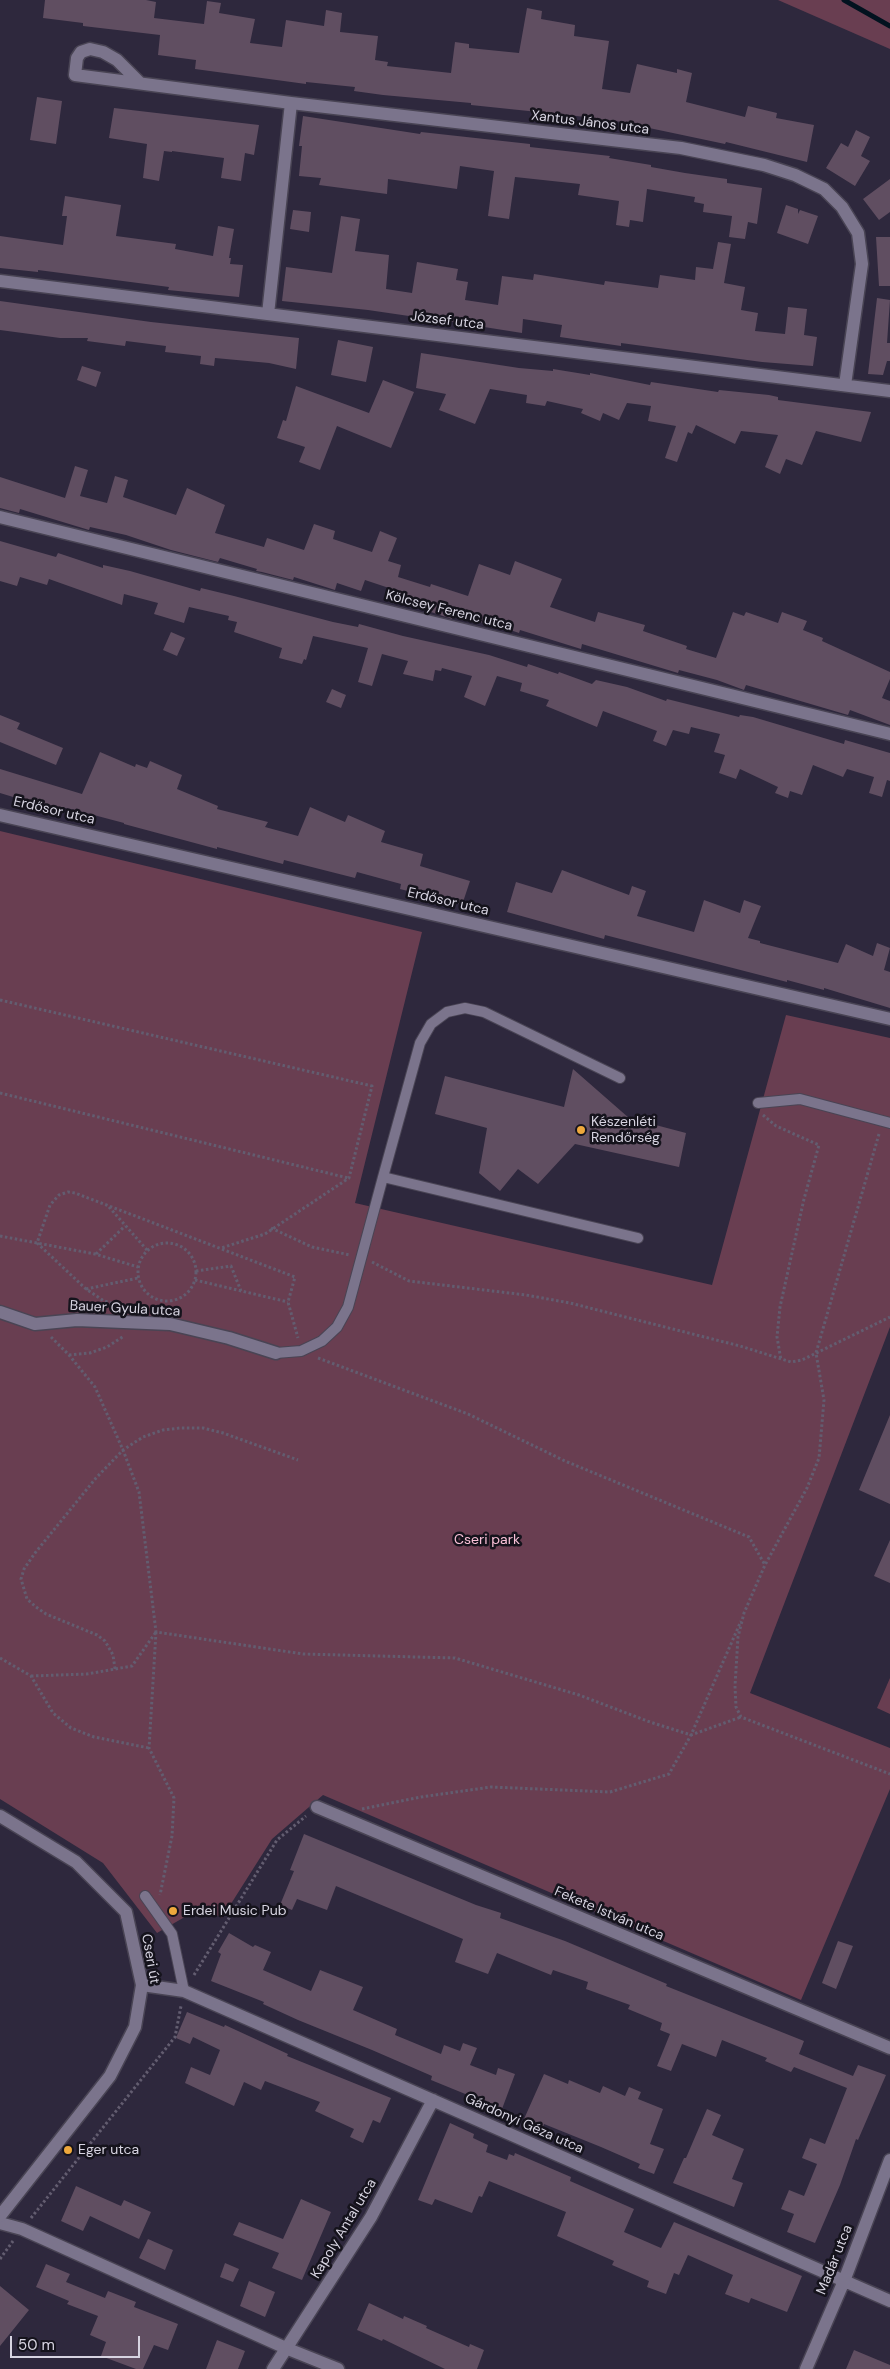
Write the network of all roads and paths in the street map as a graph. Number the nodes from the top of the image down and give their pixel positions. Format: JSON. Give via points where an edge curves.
{"nodes":[{"id":1,"x":140,"y":83,"type":"junction"},
{"id":2,"x":291,"y":103,"type":"junction"},
{"id":3,"x":0,"y":281,"type":"edge"},
{"id":4,"x":268,"y":314,"type":"junction"},
{"id":5,"x":845,"y":385,"type":"junction"},
{"id":6,"x":890,"y":391,"type":"edge"},
{"id":7,"x":0,"y":517,"type":"edge"},
{"id":8,"x":890,"y":734,"type":"edge"},
{"id":9,"x":0,"y":815,"type":"edge"},
{"id":10,"x":0,"y":1000,"type":"edge"},
{"id":11,"x":890,"y":1019,"type":"edge"},
{"id":12,"x":620,"y":1078,"type":"dead end"},
{"id":13,"x":0,"y":1093,"type":"edge"},
{"id":14,"x":758,"y":1103,"type":"joint"},
{"id":15,"x":886,"y":1123,"type":"edge"},
{"id":16,"x":384,"y":1176,"type":"junction"},
{"id":17,"x":349,"y":1178,"type":"junction"},
{"id":18,"x":109,"y":1206,"type":"junction"},
{"id":19,"x":125,"y":1226,"type":"junction"},
{"id":20,"x":272,"y":1228,"type":"junction"},
{"id":21,"x":0,"y":1236,"type":"edge"},
{"id":22,"x":638,"y":1238,"type":"dead end"},
{"id":23,"x":37,"y":1244,"type":"junction"},
{"id":24,"x":220,"y":1248,"type":"junction"},
{"id":25,"x":147,"y":1250,"type":"junction"},
{"id":26,"x":95,"y":1254,"type":"junction"},
{"id":27,"x":361,"y":1258,"type":"junction"},
{"id":28,"x":138,"y":1267,"type":"junction"},
{"id":29,"x":196,"y":1271,"type":"junction"},
{"id":30,"x":138,"y":1278,"type":"junction"},
{"id":31,"x":195,"y":1280,"type":"junction"},
{"id":32,"x":86,"y":1289,"type":"junction"},
{"id":33,"x":241,"y":1291,"type":"junction"},
{"id":34,"x":288,"y":1302,"type":"junction"},
{"id":35,"x":129,"y":1308,"type":"dead end"},
{"id":36,"x":0,"y":1312,"type":"edge"},
{"id":37,"x":890,"y":1317,"type":"edge"},
{"id":38,"x":136,"y":1322,"type":"junction"},
{"id":39,"x":35,"y":1324,"type":"junction"},
{"id":40,"x":301,"y":1351,"type":"junction"},
{"id":41,"x":276,"y":1353,"type":"joint"},
{"id":42,"x":816,"y":1353,"type":"junction"},
{"id":43,"x":69,"y":1355,"type":"junction"},
{"id":44,"x":781,"y":1361,"type":"junction"},
{"id":45,"x":124,"y":1450,"type":"junction"},
{"id":46,"x":298,"y":1460,"type":"dead end"},
{"id":47,"x":765,"y":1565,"type":"junction"},
{"id":48,"x":744,"y":1613,"type":"junction"},
{"id":49,"x":156,"y":1632,"type":"junction"},
{"id":50,"x":0,"y":1658,"type":"edge"},
{"id":51,"x":115,"y":1669,"type":"junction"},
{"id":52,"x":30,"y":1676,"type":"junction"},
{"id":53,"x":741,"y":1717,"type":"junction"},
{"id":54,"x":691,"y":1735,"type":"junction"},
{"id":55,"x":149,"y":1748,"type":"junction"},
{"id":56,"x":890,"y":1774,"type":"edge"},
{"id":57,"x":317,"y":1807,"type":"joint"},
{"id":58,"x":335,"y":1815,"type":"junction"},
{"id":59,"x":0,"y":1816,"type":"edge"},
{"id":60,"x":144,"y":1896,"type":"dead end"},
{"id":61,"x":156,"y":1913,"type":"junction"},
{"id":62,"x":142,"y":1985,"type":"junction"},
{"id":63,"x":184,"y":1991,"type":"junction"},
{"id":64,"x":890,"y":2048,"type":"edge"},
{"id":65,"x":433,"y":2100,"type":"junction"},
{"id":66,"x":890,"y":2160,"type":"edge"},
{"id":67,"x":0,"y":2216,"type":"edge"},
{"id":68,"x":0,"y":2223,"type":"edge"},
{"id":69,"x":22,"y":2230,"type":"junction"},
{"id":70,"x":0,"y":2259,"type":"edge"},
{"id":71,"x":844,"y":2281,"type":"junction"},
{"id":72,"x":890,"y":2301,"type":"edge"},
{"id":73,"x":288,"y":2349,"type":"junction"},
{"id":74,"x":274,"y":2369,"type":"edge"},
{"id":75,"x":338,"y":2369,"type":"edge"},
{"id":76,"x":806,"y":2369,"type":"edge"}],
"edges":[{"from":1,"to":1,"type":"street","name":"Xantus János utca","via":[[75,74],[77,58],[81,52],[90,49],[104,52]]},
{"from":1,"to":2,"type":"street","name":"Xantus János utca"},
{"from":2,"to":4,"type":"street"},
{"from":2,"to":5,"type":"street","name":"Xantus János utca","via":[[681,148],[795,174],[824,189],[842,207],[858,233],[862,264]]},
{"from":3,"to":4,"type":"street","name":"József utca"},
{"from":4,"to":5,"type":"street","name":"József utca"},
{"from":5,"to":6,"type":"street","name":"József utca"},
{"from":7,"to":8,"type":"street","name":"Kölcsey Ferenc utca"},
{"from":9,"to":11,"type":"street","name":"Erdősor utca"},
{"from":10,"to":17,"type":"path","via":[[372,1086]]},
{"from":12,"to":16,"type":"lane","via":[[484,1012],[465,1008],[447,1012],[432,1024],[420,1042]]},
{"from":13,"to":17,"type":"path"},
{"from":14,"to":15,"type":"lane","via":[[800,1099]]},
{"from":14,"to":44,"type":"path","via":[[763,1116],[776,1126],[819,1146],[780,1307],[777,1337]]},
{"from":15,"to":42,"type":"path"},
{"from":16,"to":22,"type":"lane"},
{"from":16,"to":27,"type":"lane"},
{"from":17,"to":20,"type":"path"},
{"from":18,"to":19,"type":"path"},
{"from":18,"to":23,"type":"path","via":[[75,1193],[59,1195],[50,1205]]},
{"from":18,"to":24,"type":"path"},
{"from":19,"to":25,"type":"path"},
{"from":19,"to":26,"type":"path"},
{"from":20,"to":24,"type":"path","via":[[255,1238]]},
{"from":20,"to":27,"type":"path","via":[[312,1247]]},
{"from":21,"to":23,"type":"path"},
{"from":23,"to":26,"type":"path"},
{"from":23,"to":32,"type":"path"},
{"from":24,"to":34,"type":"path","via":[[295,1277]]},
{"from":25,"to":28,"type":"path"},
{"from":25,"to":29,"type":"path","via":[[155,1245],[174,1243],[190,1253]]},
{"from":26,"to":28,"type":"path"},
{"from":27,"to":40,"type":"lane","via":[[348,1307],[337,1327],[322,1341]]},
{"from":27,"to":44,"type":"path","via":[[409,1281],[570,1303],[740,1346]]},
{"from":28,"to":30,"type":"path"},
{"from":29,"to":31,"type":"path"},
{"from":29,"to":33,"type":"path","via":[[231,1266]]},
{"from":30,"to":31,"type":"path","via":[[150,1296],[171,1301],[190,1290]]},
{"from":30,"to":32,"type":"path"},
{"from":31,"to":33,"type":"path"},
{"from":32,"to":35,"type":"path","via":[[104,1302]]},
{"from":33,"to":34,"type":"path"},
{"from":34,"to":40,"type":"path"},
{"from":36,"to":39,"type":"street","name":"Bauer Gyula utca"},
{"from":37,"to":42,"type":"path"},
{"from":38,"to":39,"type":"street","name":"Bauer Gyula utca","via":[[77,1320]]},
{"from":38,"to":41,"type":"street","name":"Bauer Gyula utca","via":[[170,1324]]},
{"from":38,"to":43,"type":"path","via":[[120,1340],[107,1347]]},
{"from":39,"to":43,"type":"path"},
{"from":40,"to":41,"type":"lane"},
{"from":40,"to":47,"type":"path","via":[[468,1414],[565,1461],[749,1537]]},
{"from":42,"to":44,"type":"path","via":[[802,1360]]},
{"from":42,"to":47,"type":"path","via":[[824,1400],[819,1458],[807,1488]]},
{"from":43,"to":45,"type":"path","via":[[95,1387]]},
{"from":45,"to":46,"type":"path","via":[[162,1430],[203,1428]]},
{"from":45,"to":49,"type":"path","via":[[139,1492]]},
{"from":45,"to":51,"type":"path","via":[[64,1515],[24,1569],[21,1579],[27,1599],[41,1610],[105,1641]]},
{"from":47,"to":48,"type":"path"},
{"from":48,"to":53,"type":"path","via":[[738,1637],[735,1686],[736,1707]]},
{"from":48,"to":54,"type":"path"},
{"from":49,"to":51,"type":"path","via":[[132,1666]]},
{"from":49,"to":54,"type":"path","via":[[303,1654],[454,1658],[579,1694]]},
{"from":49,"to":55,"type":"path"},
{"from":50,"to":52,"type":"path"},
{"from":51,"to":52,"type":"path","via":[[88,1674]]},
{"from":52,"to":55,"type":"path","via":[[53,1713],[71,1728],[94,1737]]},
{"from":53,"to":54,"type":"path"},
{"from":53,"to":56,"type":"path"},
{"from":54,"to":58,"type":"path","via":[[669,1774],[610,1792],[491,1787],[421,1797]]},
{"from":55,"to":61,"type":"path","via":[[174,1798],[172,1836]]},
{"from":57,"to":58,"type":"street","name":"Fekete István utca"},
{"from":57,"to":63,"type":"path","via":[[277,1840]]},
{"from":58,"to":64,"type":"street","name":"Fekete István utca"},
{"from":59,"to":62,"type":"street","name":"Cseri út","via":[[76,1862],[126,1912]]},
{"from":60,"to":61,"type":"lane"},
{"from":61,"to":63,"type":"lane","via":[[172,1934]]},
{"from":62,"to":63,"type":"street","name":"Gárdonyi Géza utca"},
{"from":62,"to":67,"type":"street","name":"Cseri út","via":[[135,2027],[110,2076]]},
{"from":63,"to":65,"type":"street","name":"Gárdonyi Géza utca"},
{"from":63,"to":69,"type":"path","via":[[175,2037]]},
{"from":65,"to":71,"type":"street","name":"Gárdonyi Géza utca"},
{"from":65,"to":73,"type":"street","name":"Kapoly Antal utca","via":[[371,2217]]},
{"from":66,"to":71,"type":"street","name":"Madár utca"},
{"from":68,"to":69,"type":"street"},
{"from":69,"to":70,"type":"path"},
{"from":69,"to":73,"type":"street"},
{"from":71,"to":72,"type":"street","name":"Gárdonyi Géza utca"},
{"from":71,"to":76,"type":"street","name":"Madár utca"},
{"from":73,"to":74,"type":"street","name":"Kapoly Antal utca"},
{"from":73,"to":75,"type":"street"}]}
